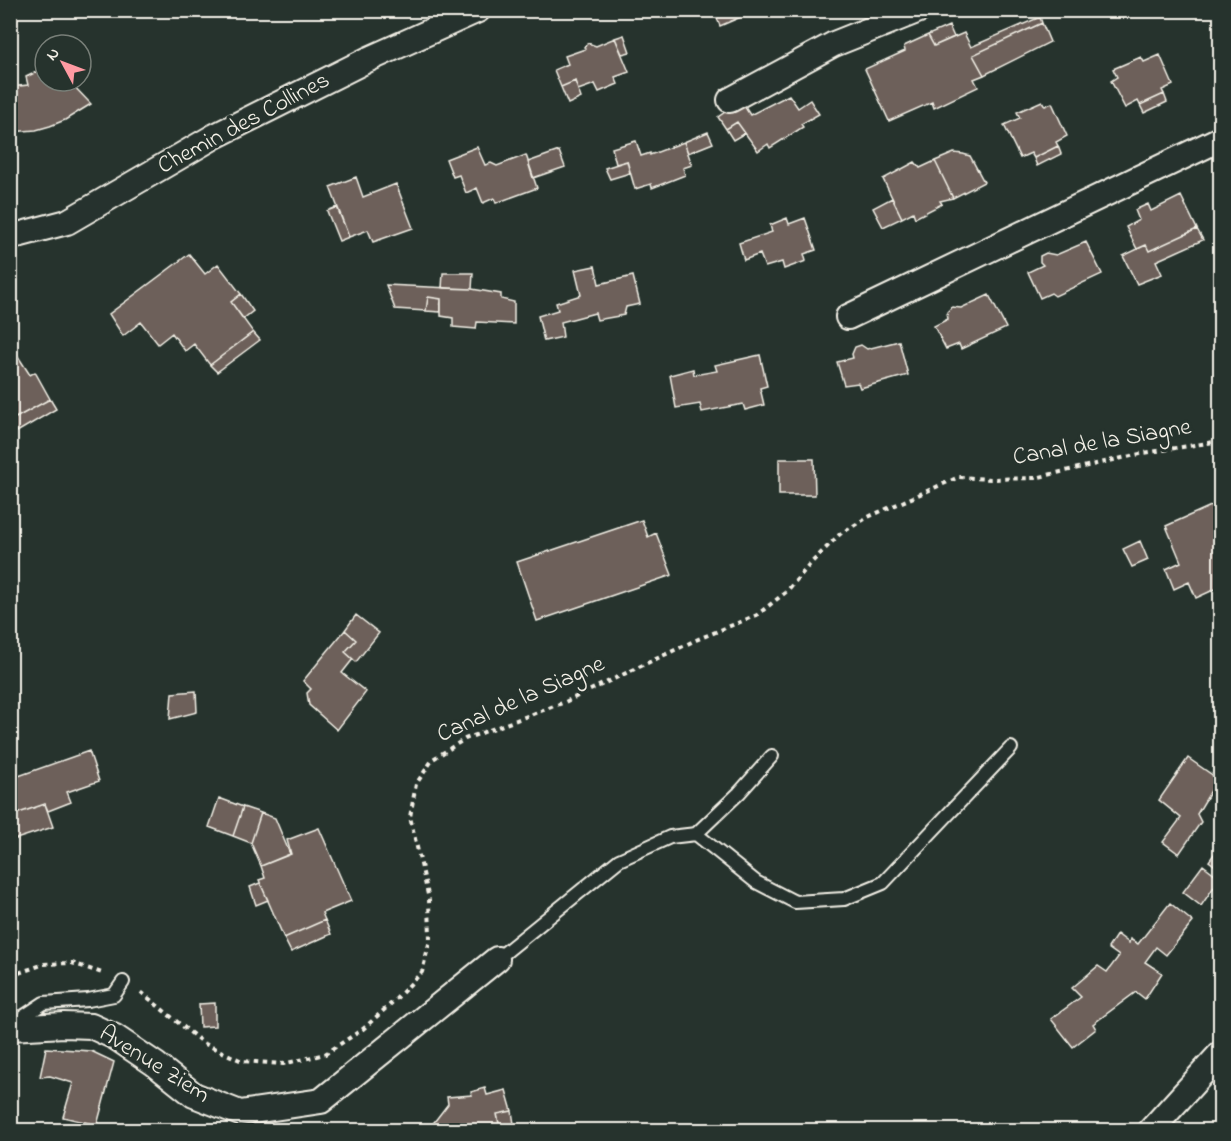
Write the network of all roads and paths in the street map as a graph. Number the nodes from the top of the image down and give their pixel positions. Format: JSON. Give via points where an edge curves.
{"nodes":[{"id":1,"x":478,"y":10,"type":"edge"},
{"id":2,"x":919,"y":10,"type":"edge"},
{"id":3,"x":730,"y":100,"type":"dead end"},
{"id":4,"x":1221,"y":139,"type":"edge"},
{"id":5,"x":10,"y":237,"type":"edge"},
{"id":6,"x":848,"y":317,"type":"dead end"},
{"id":7,"x":1221,"y":441,"type":"edge"},
{"id":8,"x":1011,"y":748,"type":"dead end"},
{"id":9,"x":772,"y":756,"type":"dead end"},
{"id":10,"x":696,"y":834,"type":"junction"},
{"id":11,"x":497,"y":960,"type":"joint"},
{"id":12,"x":10,"y":976,"type":"edge"},
{"id":13,"x":123,"y":982,"type":"junction"},
{"id":14,"x":10,"y":1027,"type":"edge"},
{"id":15,"x":1221,"y":1054,"type":"edge"},
{"id":16,"x":1151,"y":1131,"type":"edge"}],
"edges":[{"from":1,"to":5,"type":"street","name":"Chemin des Collines","via":[[215,136],[67,222]]},
{"from":2,"to":3,"type":"street","via":[[834,44]]},
{"from":4,"to":6,"type":"street"},
{"from":7,"to":13,"type":"path","name":"Canal de la Siagne","via":[[1144,453],[1035,478],[959,477],[868,517],[840,534],[786,592],[757,615],[565,702],[465,739],[433,759],[416,784],[410,817],[429,899],[430,940],[422,972],[363,1029],[326,1054],[283,1064],[242,1061],[203,1043],[139,990]]},
{"from":8,"to":10,"type":"lane","via":[[883,882],[844,899],[795,902],[756,882]]},
{"from":9,"to":10,"type":"lane"},
{"from":10,"to":11,"type":"lane","via":[[670,837],[619,860]]},
{"from":11,"to":14,"type":"street","name":"Avenue Ziem","via":[[321,1101],[240,1113],[194,1095],[115,1037],[91,1026]]},
{"from":12,"to":13,"type":"path","name":"Canal de la Siagne","via":[[44,964],[72,963]]},
{"from":13,"to":14,"type":"lane","via":[[114,995],[44,1003]]},
{"from":15,"to":16,"type":"street"}]}
